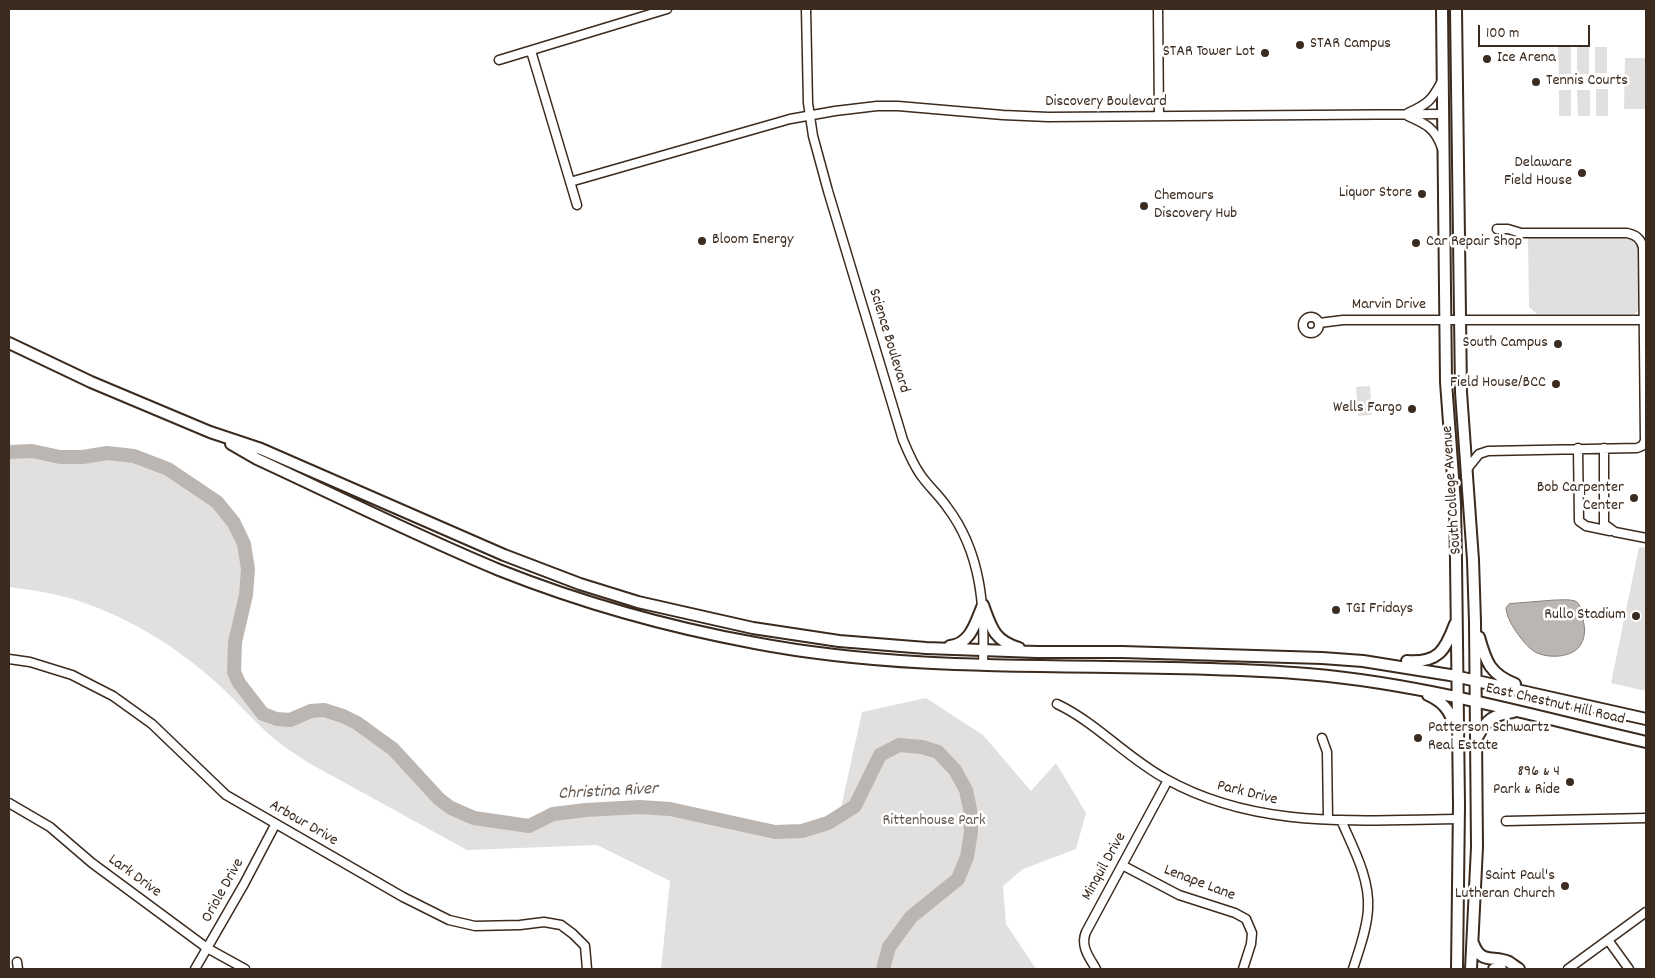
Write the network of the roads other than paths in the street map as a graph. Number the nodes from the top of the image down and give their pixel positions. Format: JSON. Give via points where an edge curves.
{"nodes":[{"id":1,"x":667,"y":9,"type":"edge"},
{"id":2,"x":806,"y":9,"type":"edge"},
{"id":3,"x":1158,"y":9,"type":"edge"},
{"id":4,"x":1442,"y":9,"type":"edge"},
{"id":5,"x":1456,"y":9,"type":"edge"},
{"id":6,"x":530,"y":51,"type":"junction"},
{"id":7,"x":498,"y":60,"type":"dead end"},
{"id":8,"x":1443,"y":78,"type":"junction"},
{"id":9,"x":1404,"y":114,"type":"junction"},
{"id":10,"x":1444,"y":114,"type":"junction"},
{"id":11,"x":809,"y":115,"type":"junction"},
{"id":12,"x":1159,"y":116,"type":"junction"},
{"id":13,"x":1444,"y":154,"type":"junction"},
{"id":14,"x":570,"y":182,"type":"junction"},
{"id":15,"x":577,"y":205,"type":"dead end"},
{"id":16,"x":1497,"y":228,"type":"dead end"},
{"id":17,"x":1446,"y":320,"type":"junction"},
{"id":18,"x":1460,"y":320,"type":"junction"},
{"id":19,"x":1643,"y":320,"type":"junction"},
{"id":20,"x":1319,"y":323,"type":"dead end"},
{"id":21,"x":9,"y":343,"type":"edge"},
{"id":22,"x":210,"y":432,"type":"junction"},
{"id":23,"x":1578,"y":448,"type":"junction"},
{"id":24,"x":1604,"y":448,"type":"junction"},
{"id":25,"x":1467,"y":469,"type":"junction"},
{"id":26,"x":1615,"y":532,"type":"junction"},
{"id":27,"x":1646,"y":538,"type":"edge"},
{"id":28,"x":983,"y":605,"type":"junction"},
{"id":29,"x":1457,"y":618,"type":"junction"},
{"id":30,"x":1475,"y":622,"type":"junction"},
{"id":31,"x":926,"y":648,"type":"junction"},
{"id":32,"x":984,"y":650,"type":"junction"},
{"id":33,"x":1037,"y":652,"type":"junction"},
{"id":34,"x":9,"y":659,"type":"edge"},
{"id":35,"x":1363,"y":661,"type":"junction"},
{"id":36,"x":983,"y":665,"type":"junction"},
{"id":37,"x":1457,"y":676,"type":"junction"},
{"id":38,"x":1476,"y":680,"type":"junction"},
{"id":39,"x":1412,"y":688,"type":"junction"},
{"id":40,"x":1541,"y":695,"type":"junction"},
{"id":41,"x":1457,"y":697,"type":"junction"},
{"id":42,"x":1476,"y":702,"type":"junction"},
{"id":43,"x":1057,"y":704,"type":"dead end"},
{"id":44,"x":1517,"y":712,"type":"junction"},
{"id":45,"x":1646,"y":719,"type":"edge"},
{"id":46,"x":1322,"y":738,"type":"dead end"},
{"id":47,"x":1477,"y":740,"type":"junction"},
{"id":48,"x":1458,"y":742,"type":"junction"},
{"id":49,"x":1646,"y":742,"type":"edge"},
{"id":50,"x":1168,"y":780,"type":"junction"},
{"id":51,"x":9,"y":803,"type":"edge"},
{"id":52,"x":1646,"y":818,"type":"edge"},
{"id":53,"x":1328,"y":819,"type":"junction"},
{"id":54,"x":1458,"y":819,"type":"junction"},
{"id":55,"x":1342,"y":820,"type":"junction"},
{"id":56,"x":1506,"y":821,"type":"dead end"},
{"id":57,"x":275,"y":824,"type":"junction"},
{"id":58,"x":1122,"y":865,"type":"junction"},
{"id":59,"x":1646,"y":912,"type":"edge"},
{"id":60,"x":1472,"y":940,"type":"junction"},
{"id":61,"x":1608,"y":940,"type":"junction"},
{"id":62,"x":207,"y":948,"type":"junction"},
{"id":63,"x":195,"y":969,"type":"edge"},
{"id":64,"x":245,"y":969,"type":"edge"},
{"id":65,"x":587,"y":969,"type":"edge"},
{"id":66,"x":1096,"y":969,"type":"edge"},
{"id":67,"x":1243,"y":969,"type":"edge"},
{"id":68,"x":1353,"y":969,"type":"edge"},
{"id":69,"x":1457,"y":969,"type":"edge"},
{"id":70,"x":1471,"y":969,"type":"edge"},
{"id":71,"x":1494,"y":969,"type":"edge"},
{"id":72,"x":1501,"y":969,"type":"edge"},
{"id":73,"x":1519,"y":969,"type":"edge"},
{"id":74,"x":1568,"y":969,"type":"edge"},
{"id":75,"x":1629,"y":969,"type":"edge"}],
"edges":[{"from":1,"to":6,"type":"street"},
{"from":2,"to":11,"type":"street","name":"Science Boulevard"},
{"from":3,"to":12,"type":"street"},
{"from":4,"to":8,"type":"main road","name":"South College Avenue"},
{"from":5,"to":18,"type":"main road","name":"South College Avenue"},
{"from":6,"to":7,"type":"street"},
{"from":6,"to":14,"type":"street"},
{"from":8,"to":9,"type":"street","name":"Discovery Boulevard","via":[[1429,102]]},
{"from":8,"to":10,"type":"main road","name":"South College Avenue"},
{"from":9,"to":10,"type":"street","name":"Discovery Boulevard"},
{"from":9,"to":12,"type":"street","name":"Discovery Boulevard"},
{"from":9,"to":13,"type":"street","name":"Discovery Boulevard","via":[[1430,127]]},
{"from":10,"to":13,"type":"main road","name":"South College Avenue"},
{"from":11,"to":12,"type":"street","name":"Discovery Boulevard","via":[[898,106],[1025,116]]},
{"from":11,"to":14,"type":"street","name":"Discovery Boulevard"},
{"from":11,"to":28,"type":"street","name":"Science Boulevard","via":[[828,191],[903,440],[919,472],[947,507],[968,541]]},
{"from":13,"to":17,"type":"main road","name":"South College Avenue"},
{"from":14,"to":15,"type":"street"},
{"from":16,"to":19,"type":"street","via":[[1521,233],[1634,234],[1643,247]]},
{"from":17,"to":18,"type":"street","name":"Marvin Drive"},
{"from":17,"to":20,"type":"street","name":"Marvin Drive"},
{"from":17,"to":29,"type":"main road","name":"South College Avenue"},
{"from":18,"to":19,"type":"street","name":"Marvin Drive"},
{"from":18,"to":25,"type":"main road","name":"South College Avenue"},
{"from":19,"to":24,"type":"street","via":[[1645,441],[1636,448]]},
{"from":21,"to":22,"type":"main road"},
{"from":22,"to":31,"type":"main road","via":[[261,449],[504,555],[626,598],[794,635]]},
{"from":22,"to":36,"type":"main road","via":[[257,458],[498,569],[611,609],[684,628],[789,649],[878,659]]},
{"from":23,"to":24,"type":"street"},
{"from":23,"to":25,"type":"street","via":[[1488,451],[1479,454]]},
{"from":23,"to":26,"type":"street","via":[[1579,521],[1586,526]]},
{"from":24,"to":26,"type":"street","via":[[1604,524]]},
{"from":25,"to":30,"type":"main road","name":"South College Avenue"},
{"from":26,"to":27,"type":"street"},
{"from":28,"to":31,"type":"main road","via":[[966,640],[956,645]]},
{"from":28,"to":32,"type":"street","name":"Science Boulevard"},
{"from":28,"to":33,"type":"main road","via":[[996,637],[1005,643]]},
{"from":29,"to":35,"type":"main road","via":[[1447,645],[1429,660]]},
{"from":29,"to":37,"type":"main road","name":"South College Avenue"},
{"from":30,"to":38,"type":"main road","name":"South College Avenue"},
{"from":30,"to":40,"type":"main road","via":[[1491,668],[1506,680]]},
{"from":31,"to":32,"type":"main road"},
{"from":32,"to":33,"type":"main road"},
{"from":32,"to":36,"type":"street","name":"Science Boulevard"},
{"from":33,"to":35,"type":"main road"},
{"from":34,"to":57,"type":"street","name":"Arbour Drive","via":[[72,675],[113,696],[152,724],[226,795]]},
{"from":35,"to":37,"type":"main road","name":"East Chestnut Hill Road"},
{"from":36,"to":39,"type":"main road","via":[[1290,672]]},
{"from":37,"to":38,"type":"main road","name":"East Chestnut Hill Road"},
{"from":37,"to":41,"type":"main road","name":"South College Avenue"},
{"from":38,"to":40,"type":"main road","name":"East Chestnut Hill Road"},
{"from":38,"to":42,"type":"main road","name":"South College Avenue"},
{"from":39,"to":41,"type":"main road","name":"East Chestnut Hill Road"},
{"from":39,"to":48,"type":"main road","via":[[1441,701],[1451,714]]},
{"from":40,"to":45,"type":"main road","name":"East Chestnut Hill Road"},
{"from":41,"to":42,"type":"main road","name":"East Chestnut Hill Road"},
{"from":41,"to":48,"type":"main road","name":"South College Avenue"},
{"from":42,"to":44,"type":"main road","name":"East Chestnut Hill Road"},
{"from":42,"to":47,"type":"main road","name":"South College Avenue"},
{"from":43,"to":50,"type":"street","name":"Park Drive"},
{"from":44,"to":47,"type":"main road","via":[[1493,716]]},
{"from":44,"to":49,"type":"main road","name":"East Chestnut Hill Road"},
{"from":46,"to":53,"type":"street","via":[[1327,752]]},
{"from":47,"to":60,"type":"main road","name":"South College Avenue","via":[[1477,847]]},
{"from":48,"to":54,"type":"main road","name":"South College Avenue"},
{"from":50,"to":53,"type":"street","name":"Park Drive","via":[[1208,798],[1250,811],[1293,818]]},
{"from":50,"to":58,"type":"street","name":"Minquil Drive"},
{"from":51,"to":62,"type":"street","name":"Lark Drive","via":[[50,827],[92,863]]},
{"from":52,"to":56,"type":"street"},
{"from":53,"to":55,"type":"street","name":"Park Drive"},
{"from":54,"to":55,"type":"street","name":"Park Drive"},
{"from":54,"to":69,"type":"main road","name":"South College Avenue"},
{"from":55,"to":68,"type":"street","via":[[1362,870],[1368,895],[1366,926]]},
{"from":57,"to":62,"type":"street","name":"Oriole Drive"},
{"from":57,"to":65,"type":"street","name":"Arbour Drive","via":[[449,920],[475,926],[544,922],[561,926],[585,946]]},
{"from":58,"to":66,"type":"street","name":"Minquil Drive","via":[[1084,937],[1085,950]]},
{"from":58,"to":67,"type":"street","name":"Lenape Lane","via":[[1179,895],[1246,919],[1252,934]]},
{"from":59,"to":61,"type":"street"},
{"from":60,"to":70,"type":"main road","name":"South College Avenue"},
{"from":60,"to":73,"type":"main road","via":[[1478,954],[1484,958],[1509,962]]},
{"from":61,"to":74,"type":"street"},
{"from":61,"to":75,"type":"street"},
{"from":62,"to":63,"type":"street","name":"Oriole Drive"},
{"from":62,"to":64,"type":"street","name":"Lark Drive"},
{"from":71,"to":72,"type":"main road"}]}
